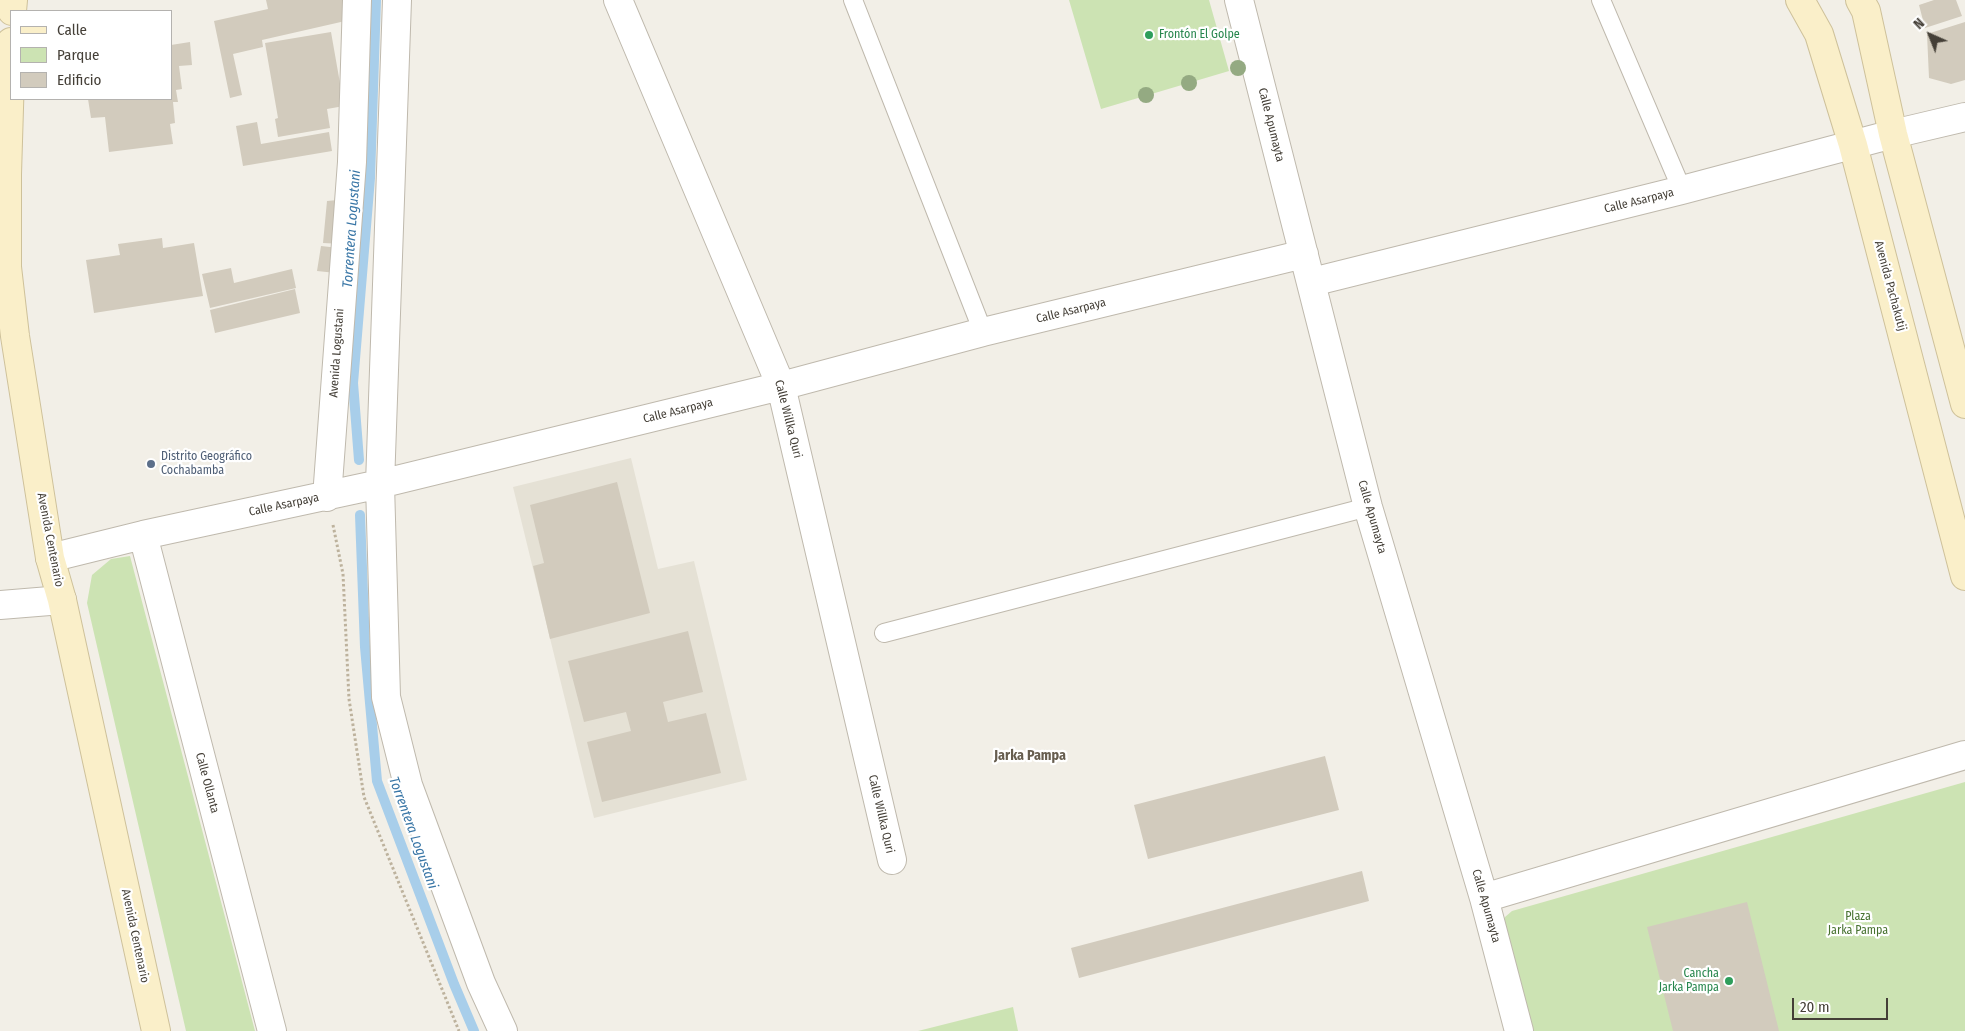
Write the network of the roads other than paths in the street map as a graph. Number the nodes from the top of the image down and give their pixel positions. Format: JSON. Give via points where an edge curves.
{"nodes":[{"id":1,"x":357,"y":0,"type":"edge"},
{"id":2,"x":397,"y":0,"type":"edge"},
{"id":3,"x":618,"y":0,"type":"edge"},
{"id":4,"x":853,"y":0,"type":"edge"},
{"id":5,"x":1239,"y":0,"type":"edge"},
{"id":6,"x":1601,"y":0,"type":"edge"},
{"id":7,"x":1800,"y":0,"type":"edge"},
{"id":8,"x":1860,"y":0,"type":"edge"},
{"id":9,"x":10,"y":75,"type":"edge"},
{"id":10,"x":1965,"y":117,"type":"edge"},
{"id":11,"x":1893,"y":134,"type":"junction"},
{"id":12,"x":1853,"y":145,"type":"junction"},
{"id":13,"x":1682,"y":190,"type":"junction"},
{"id":14,"x":1304,"y":254,"type":"junction"},
{"id":15,"x":1312,"y":282,"type":"junction"},
{"id":16,"x":983,"y":332,"type":"junction"},
{"id":17,"x":781,"y":386,"type":"junction"},
{"id":18,"x":1965,"y":404,"type":"edge"},
{"id":19,"x":380,"y":484,"type":"junction"},
{"id":20,"x":327,"y":496,"type":"junction"},
{"id":21,"x":1368,"y":507,"type":"junction"},
{"id":22,"x":143,"y":535,"type":"junction"},
{"id":23,"x":50,"y":558,"type":"junction"},
{"id":24,"x":1965,"y":576,"type":"edge"},
{"id":25,"x":62,"y":600,"type":"junction"},
{"id":26,"x":0,"y":605,"type":"edge"},
{"id":27,"x":884,"y":633,"type":"dead end"},
{"id":28,"x":1965,"y":755,"type":"edge"},
{"id":29,"x":892,"y":860,"type":"dead end"},
{"id":30,"x":1484,"y":898,"type":"junction"},
{"id":31,"x":156,"y":1031,"type":"edge"},
{"id":32,"x":272,"y":1031,"type":"edge"},
{"id":33,"x":503,"y":1031,"type":"edge"},
{"id":34,"x":1519,"y":1031,"type":"edge"}],
"edges":[{"from":1,"to":20,"type":"street","name":"Avenida Logustani","via":[[352,162]]},
{"from":2,"to":19,"type":"street"},
{"from":3,"to":17,"type":"street","name":"Calle Willka Quri"},
{"from":4,"to":16,"type":"lane"},
{"from":5,"to":14,"type":"street","name":"Calle Apumayta"},
{"from":6,"to":13,"type":"lane"},
{"from":7,"to":12,"type":"main road","name":"Avenida Pachakutij","via":[[1819,34]]},
{"from":8,"to":11,"type":"main road","via":[[1866,11]]},
{"from":9,"to":23,"type":"main road","name":"Avenida Centenario","via":[[7,267]]},
{"from":10,"to":11,"type":"street","name":"Calle Asarpaya"},
{"from":11,"to":12,"type":"street","name":"Calle Asarpaya"},
{"from":11,"to":18,"type":"main road"},
{"from":12,"to":13,"type":"street","name":"Calle Asarpaya"},
{"from":12,"to":24,"type":"main road","name":"Avenida Pachakutij"},
{"from":13,"to":15,"type":"street","name":"Calle Asarpaya"},
{"from":14,"to":15,"type":"street","name":"Calle Apumayta"},
{"from":14,"to":16,"type":"street","name":"Calle Asarpaya"},
{"from":15,"to":21,"type":"street","name":"Calle Apumayta"},
{"from":16,"to":17,"type":"street","name":"Calle Asarpaya"},
{"from":17,"to":19,"type":"street","name":"Calle Asarpaya"},
{"from":17,"to":29,"type":"street","name":"Calle Willka Quri"},
{"from":19,"to":20,"type":"street","name":"Calle Asarpaya"},
{"from":19,"to":33,"type":"street","via":[[386,697],[408,785],[481,983]]},
{"from":20,"to":22,"type":"street","name":"Calle Asarpaya"},
{"from":21,"to":27,"type":"lane"},
{"from":21,"to":30,"type":"street","name":"Calle Apumayta"},
{"from":22,"to":23,"type":"street","name":"Calle Asarpaya"},
{"from":22,"to":32,"type":"street","name":"Calle Ollanta"},
{"from":23,"to":25,"type":"main road","name":"Avenida Centenario"},
{"from":25,"to":26,"type":"street"},
{"from":25,"to":31,"type":"main road","name":"Avenida Centenario"},
{"from":28,"to":30,"type":"street"},
{"from":30,"to":34,"type":"street","name":"Calle Apumayta"}]}
